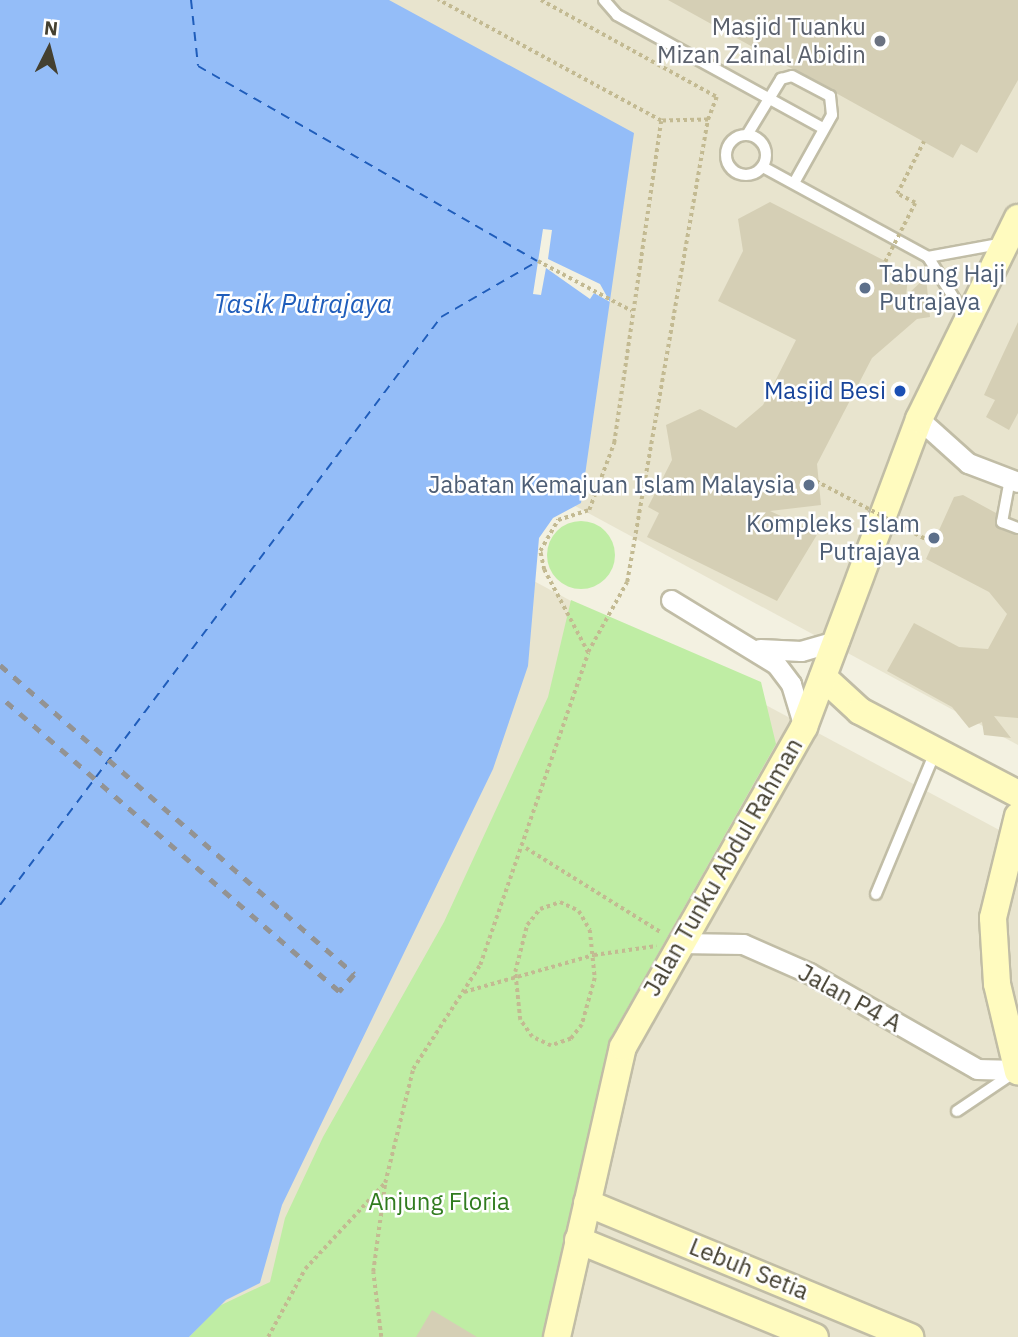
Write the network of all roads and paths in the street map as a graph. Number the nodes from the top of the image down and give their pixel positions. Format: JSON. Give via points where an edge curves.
{"nodes":[{"id":1,"x":438,"y":0,"type":"edge"},
{"id":2,"x":541,"y":0,"type":"edge"},
{"id":3,"x":604,"y":0,"type":"edge"},
{"id":4,"x":766,"y":97,"type":"junction"},
{"id":5,"x":708,"y":120,"type":"junction"},
{"id":6,"x":661,"y":121,"type":"junction"},
{"id":7,"x":824,"y":129,"type":"junction"},
{"id":8,"x":747,"y":135,"type":"junction"},
{"id":9,"x":924,"y":141,"type":"dead end"},
{"id":10,"x":764,"y":167,"type":"junction"},
{"id":11,"x":794,"y":183,"type":"junction"},
{"id":12,"x":1018,"y":218,"type":"edge"},
{"id":13,"x":1005,"y":243,"type":"junction"},
{"id":14,"x":928,"y":257,"type":"junction"},
{"id":15,"x":538,"y":261,"type":"dead end"},
{"id":16,"x":885,"y":262,"type":"dead end"},
{"id":17,"x":633,"y":311,"type":"junction"},
{"id":18,"x":966,"y":318,"type":"junction"},
{"id":19,"x":919,"y":419,"type":"junction"},
{"id":20,"x":1014,"y":480,"type":"edge"},
{"id":21,"x":816,"y":481,"type":"dead end"},
{"id":22,"x":1018,"y":528,"type":"edge"},
{"id":23,"x":935,"y":544,"type":"dead end"},
{"id":24,"x":671,"y":600,"type":"dead end"},
{"id":25,"x":839,"y":640,"type":"junction"},
{"id":26,"x":760,"y":649,"type":"junction"},
{"id":27,"x":588,"y":652,"type":"junction"},
{"id":28,"x":824,"y":677,"type":"junction"},
{"id":29,"x":804,"y":727,"type":"junction"},
{"id":30,"x":935,"y":751,"type":"junction"},
{"id":31,"x":1018,"y":794,"type":"edge"},
{"id":32,"x":1018,"y":816,"type":"edge"},
{"id":33,"x":525,"y":848,"type":"junction"},
{"id":34,"x":876,"y":894,"type":"dead end"},
{"id":35,"x":678,"y":943,"type":"junction"},
{"id":36,"x":594,"y":955,"type":"junction"},
{"id":37,"x":515,"y":979,"type":"junction"},
{"id":38,"x":464,"y":992,"type":"junction"},
{"id":39,"x":1018,"y":1071,"type":"edge"},
{"id":40,"x":957,"y":1111,"type":"dead end"},
{"id":41,"x":385,"y":1183,"type":"junction"},
{"id":42,"x":587,"y":1203,"type":"junction"},
{"id":43,"x":578,"y":1240,"type":"junction"},
{"id":44,"x":268,"y":1337,"type":"edge"},
{"id":45,"x":381,"y":1337,"type":"edge"},
{"id":46,"x":557,"y":1337,"type":"edge"},
{"id":47,"x":815,"y":1337,"type":"edge"},
{"id":48,"x":910,"y":1337,"type":"edge"}],
"edges":[{"from":1,"to":6,"type":"path"},
{"from":2,"to":5,"type":"path","via":[[717,97]]},
{"from":3,"to":4,"type":"lane","via":[[617,15]]},
{"from":4,"to":7,"type":"lane"},
{"from":4,"to":7,"type":"lane","via":[[787,77],[826,92],[834,108]]},
{"from":4,"to":8,"type":"lane"},
{"from":5,"to":6,"type":"path"},
{"from":5,"to":27,"type":"path","via":[[627,582]]},
{"from":6,"to":17,"type":"path"},
{"from":7,"to":11,"type":"lane"},
{"from":8,"to":10,"type":"lane","via":[[762,142]]},
{"from":8,"to":10,"type":"lane","via":[[727,148],[727,164],[740,175]]},
{"from":9,"to":16,"type":"path","bridge":true,"via":[[897,194],[915,203]]},
{"from":10,"to":11,"type":"lane"},
{"from":11,"to":14,"type":"lane"},
{"from":12,"to":13,"type":"street","name":"Jalan Tunku Abdul Rahman"},
{"from":13,"to":14,"type":"lane"},
{"from":13,"to":18,"type":"street","name":"Jalan Tunku Abdul Rahman"},
{"from":14,"to":18,"type":"lane"},
{"from":15,"to":17,"type":"path"},
{"from":17,"to":27,"type":"path","via":[[614,443],[593,501],[589,510],[558,520],[540,551],[544,570]]},
{"from":18,"to":19,"type":"street","name":"Jalan Tunku Abdul Rahman"},
{"from":19,"to":20,"type":"street","via":[[968,463]]},
{"from":19,"to":25,"type":"street","name":"Jalan Tunku Abdul Rahman"},
{"from":20,"to":22,"type":"lane","via":[[1002,522]]},
{"from":21,"to":23,"type":"path","bridge":true},
{"from":24,"to":26,"type":"street"},
{"from":25,"to":26,"type":"street","via":[[801,651]]},
{"from":25,"to":28,"type":"street","name":"Jalan Tunku Abdul Rahman"},
{"from":26,"to":29,"type":"street","via":[[788,679]]},
{"from":27,"to":33,"type":"path"},
{"from":28,"to":29,"type":"street","name":"Jalan Tunku Abdul Rahman"},
{"from":28,"to":30,"type":"street","via":[[860,711]]},
{"from":29,"to":35,"type":"street","name":"Jalan Tunku Abdul Rahman"},
{"from":30,"to":31,"type":"street"},
{"from":30,"to":34,"type":"lane"},
{"from":32,"to":39,"type":"street","via":[[993,918],[997,984]]},
{"from":33,"to":35,"type":"path"},
{"from":33,"to":38,"type":"path"},
{"from":35,"to":36,"type":"path"},
{"from":35,"to":39,"type":"street","name":"Jalan P4 A","via":[[744,944],[809,973],[977,1069]]},
{"from":35,"to":42,"type":"street","name":"Jalan Tunku Abdul Rahman","via":[[623,1047]]},
{"from":36,"to":37,"type":"path"},
{"from":36,"to":37,"type":"path","via":[[579,911],[551,902],[527,925]]},
{"from":36,"to":37,"type":"path","via":[[587,1014],[560,1045],[541,1044],[524,1029]]},
{"from":37,"to":38,"type":"path"},
{"from":38,"to":41,"type":"path","via":[[413,1069]]},
{"from":39,"to":40,"type":"lane"},
{"from":41,"to":44,"type":"path","via":[[305,1269]]},
{"from":41,"to":45,"type":"path","via":[[373,1272]]},
{"from":42,"to":43,"type":"street","name":"Jalan Tunku Abdul Rahman"},
{"from":42,"to":48,"type":"street","name":"Lebuh Setia"},
{"from":43,"to":46,"type":"street","name":"Jalan Tunku Abdul Rahman"},
{"from":43,"to":47,"type":"street","name":"Lebuh Setia"}]}
